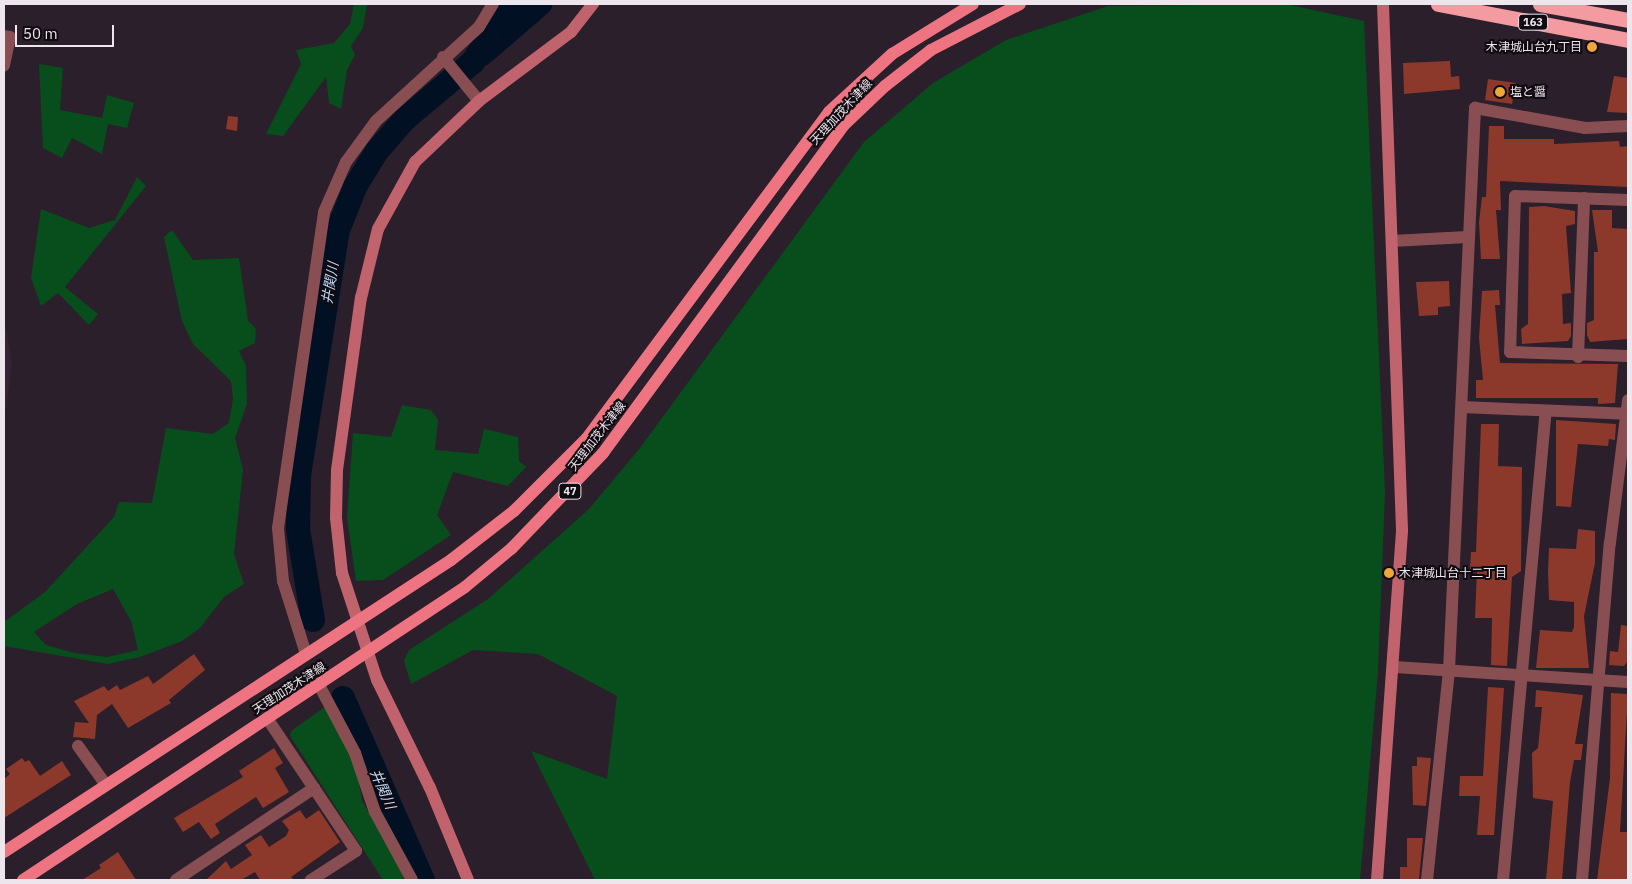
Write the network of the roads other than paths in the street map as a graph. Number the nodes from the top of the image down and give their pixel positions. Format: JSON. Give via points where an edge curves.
{"nodes":[{"id":1,"x":493,"y":4,"type":"edge"},
{"id":2,"x":593,"y":4,"type":"edge"},
{"id":3,"x":973,"y":4,"type":"edge"},
{"id":4,"x":1020,"y":4,"type":"edge"},
{"id":5,"x":1383,"y":4,"type":"edge"},
{"id":6,"x":1438,"y":4,"type":"edge"},
{"id":7,"x":1540,"y":4,"type":"edge"},
{"id":8,"x":1628,"y":20,"type":"edge"},
{"id":9,"x":4,"y":36,"type":"edge"},
{"id":10,"x":1628,"y":40,"type":"edge"},
{"id":11,"x":444,"y":58,"type":"junction"},
{"id":12,"x":4,"y":65,"type":"edge"},
{"id":13,"x":479,"y":101,"type":"junction"},
{"id":14,"x":1628,"y":126,"type":"edge"},
{"id":15,"x":1584,"y":198,"type":"junction"},
{"id":16,"x":1628,"y":200,"type":"edge"},
{"id":17,"x":1467,"y":237,"type":"junction"},
{"id":18,"x":1392,"y":241,"type":"junction"},
{"id":19,"x":1628,"y":356,"type":"edge"},
{"id":20,"x":1578,"y":357,"type":"junction"},
{"id":21,"x":1628,"y":400,"type":"edge"},
{"id":22,"x":1462,"y":407,"type":"junction"},
{"id":23,"x":1546,"y":411,"type":"junction"},
{"id":24,"x":1626,"y":414,"type":"junction"},
{"id":25,"x":356,"y":621,"type":"junction"},
{"id":26,"x":367,"y":653,"type":"junction"},
{"id":27,"x":306,"y":654,"type":"junction"},
{"id":28,"x":1396,"y":667,"type":"junction"},
{"id":29,"x":1449,"y":670,"type":"junction"},
{"id":30,"x":1522,"y":677,"type":"junction"},
{"id":31,"x":1597,"y":682,"type":"junction"},
{"id":32,"x":1628,"y":682,"type":"edge"},
{"id":33,"x":319,"y":685,"type":"junction"},
{"id":34,"x":267,"y":718,"type":"junction"},
{"id":35,"x":78,"y":746,"type":"dead end"},
{"id":36,"x":106,"y":785,"type":"junction"},
{"id":37,"x":314,"y":788,"type":"junction"},
{"id":38,"x":4,"y":852,"type":"edge"},
{"id":39,"x":184,"y":878,"type":"edge"},
{"id":40,"x":23,"y":880,"type":"edge"},
{"id":41,"x":310,"y":880,"type":"edge"},
{"id":42,"x":412,"y":880,"type":"edge"},
{"id":43,"x":468,"y":880,"type":"edge"},
{"id":44,"x":1377,"y":880,"type":"edge"},
{"id":45,"x":1428,"y":880,"type":"edge"},
{"id":46,"x":1503,"y":880,"type":"edge"},
{"id":47,"x":1582,"y":880,"type":"edge"}],
"edges":[{"from":1,"to":11,"type":"street","via":[[479,27]]},
{"from":2,"to":13,"type":"street","via":[[582,19],[546,52]]},
{"from":3,"to":25,"type":"main road","name":"天理加茂木津線","number":"47","via":[[892,54],[829,112],[587,438],[561,466],[492,530]]},
{"from":4,"to":26,"type":"main road","name":"天理加茂木津線","number":"47","via":[[931,50],[863,105],[825,148],[581,479],[489,568]]},
{"from":5,"to":18,"type":"street"},
{"from":6,"to":10,"type":"highway","number":"163"},
{"from":7,"to":8,"type":"highway","number":"163"},
{"from":9,"to":12,"type":"street","via":[[10,37]]},
{"from":11,"to":13,"type":"street"},
{"from":11,"to":27,"type":"street","via":[[401,94],[355,147],[334,186],[319,230],[278,528],[283,581]]},
{"from":13,"to":25,"type":"street","via":[[416,162],[394,194],[371,248],[336,494],[342,573]]},
{"from":14,"to":17,"type":"street","via":[[1585,128],[1474,108]]},
{"from":15,"to":16,"type":"street"},
{"from":15,"to":20,"type":"street"},
{"from":15,"to":20,"type":"street","via":[[1515,196],[1510,352]]},
{"from":17,"to":18,"type":"street"},
{"from":17,"to":22,"type":"street"},
{"from":18,"to":28,"type":"street","via":[[1402,450]]},
{"from":19,"to":20,"type":"street"},
{"from":21,"to":24,"type":"street"},
{"from":22,"to":23,"type":"street"},
{"from":22,"to":29,"type":"street"},
{"from":23,"to":24,"type":"street"},
{"from":23,"to":30,"type":"street"},
{"from":24,"to":31,"type":"street"},
{"from":25,"to":26,"type":"street"},
{"from":25,"to":27,"type":"main road","name":"天理加茂木津線","number":"47"},
{"from":26,"to":33,"type":"main road","name":"天理加茂木津線","number":"47"},
{"from":26,"to":43,"type":"street"},
{"from":27,"to":36,"type":"main road","name":"天理加茂木津線","number":"47"},
{"from":28,"to":29,"type":"street"},
{"from":28,"to":44,"type":"street"},
{"from":29,"to":30,"type":"street"},
{"from":29,"to":45,"type":"street"},
{"from":30,"to":31,"type":"street"},
{"from":30,"to":46,"type":"street"},
{"from":31,"to":32,"type":"street"},
{"from":31,"to":47,"type":"street"},
{"from":33,"to":34,"type":"main road","name":"天理加茂木津線","number":"47"},
{"from":33,"to":42,"type":"street","via":[[356,753],[375,812]]},
{"from":34,"to":37,"type":"street"},
{"from":34,"to":40,"type":"main road","name":"天理加茂木津線","number":"47"},
{"from":35,"to":36,"type":"street"},
{"from":36,"to":38,"type":"main road","name":"天理加茂木津線","number":"47"},
{"from":37,"to":39,"type":"street"},
{"from":37,"to":41,"type":"street","via":[[356,851]]}]}
